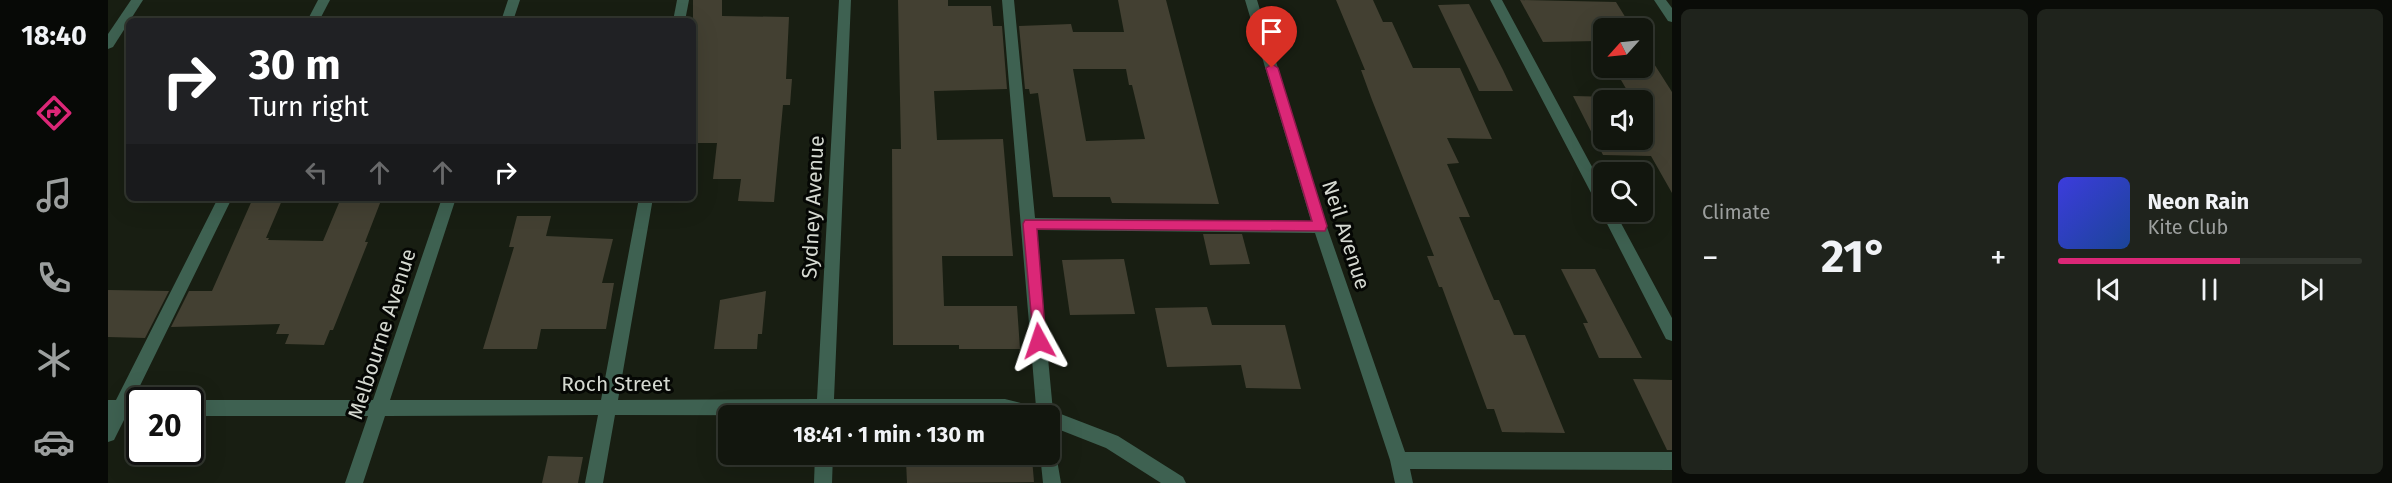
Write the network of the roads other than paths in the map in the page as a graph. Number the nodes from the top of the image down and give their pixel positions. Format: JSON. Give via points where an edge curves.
{"nodes":[{"id":1,"x":137,"y":0,"type":"edge"},
{"id":2,"x":324,"y":0,"type":"edge"},
{"id":3,"x":514,"y":0,"type":"edge"},
{"id":4,"x":683,"y":0,"type":"edge"},
{"id":5,"x":845,"y":0,"type":"edge"},
{"id":6,"x":1008,"y":0,"type":"edge"},
{"id":7,"x":1251,"y":0,"type":"edge"},
{"id":8,"x":1496,"y":0,"type":"edge"},
{"id":9,"x":1660,"y":0,"type":"edge"},
{"id":10,"x":315,"y":18,"type":"edge"},
{"id":11,"x":508,"y":18,"type":"edge"},
{"id":12,"x":680,"y":18,"type":"edge"},
{"id":13,"x":1672,"y":18,"type":"edge"},
{"id":14,"x":108,"y":44,"type":"edge"},
{"id":15,"x":1593,"y":183,"type":"edge"},
{"id":16,"x":223,"y":201,"type":"edge"},
{"id":17,"x":448,"y":201,"type":"edge"},
{"id":18,"x":645,"y":201,"type":"edge"},
{"id":19,"x":1613,"y":222,"type":"edge"},
{"id":20,"x":1030,"y":224,"type":"junction"},
{"id":21,"x":1320,"y":226,"type":"junction"},
{"id":22,"x":1672,"y":334,"type":"edge"},
{"id":23,"x":825,"y":405,"type":"edge"},
{"id":24,"x":1042,"y":405,"type":"edge"},
{"id":25,"x":380,"y":406,"type":"junction"},
{"id":26,"x":608,"y":406,"type":"junction"},
{"id":27,"x":114,"y":408,"type":"edge"},
{"id":28,"x":204,"y":408,"type":"edge"},
{"id":29,"x":718,"y":409,"type":"edge"},
{"id":30,"x":1060,"y":422,"type":"edge"},
{"id":31,"x":108,"y":434,"type":"edge"},
{"id":32,"x":1399,"y":460,"type":"junction"},
{"id":33,"x":1672,"y":461,"type":"edge"},
{"id":34,"x":823,"y":465,"type":"edge"},
{"id":35,"x":1050,"y":465,"type":"edge"},
{"id":36,"x":354,"y":483,"type":"edge"},
{"id":37,"x":594,"y":483,"type":"edge"},
{"id":38,"x":822,"y":483,"type":"edge"},
{"id":39,"x":1052,"y":483,"type":"edge"},
{"id":40,"x":1177,"y":483,"type":"edge"},
{"id":41,"x":1404,"y":483,"type":"edge"}],
"edges":[{"from":1,"to":14,"type":"street"},
{"from":2,"to":10,"type":"street"},
{"from":3,"to":11,"type":"street"},
{"from":4,"to":12,"type":"street"},
{"from":5,"to":23,"type":"street","name":"Sydney Avenue"},
{"from":6,"to":20,"type":"street"},
{"from":7,"to":21,"type":"street","name":"Neil Avenue"},
{"from":8,"to":15,"type":"street"},
{"from":9,"to":13,"type":"street"},
{"from":16,"to":27,"type":"street"},
{"from":17,"to":25,"type":"street","name":"Melbourne Avenue"},
{"from":18,"to":26,"type":"street"},
{"from":19,"to":22,"type":"street"},
{"from":20,"to":21,"type":"street"},
{"from":20,"to":24,"type":"street"},
{"from":21,"to":32,"type":"street","name":"Neil Avenue"},
{"from":25,"to":26,"type":"street","name":"Roch Street"},
{"from":25,"to":28,"type":"street","name":"Roch Street"},
{"from":25,"to":36,"type":"street","name":"Melbourne Avenue"},
{"from":26,"to":29,"type":"street","name":"Roch Street"},
{"from":26,"to":37,"type":"street"},
{"from":27,"to":31,"type":"street"},
{"from":30,"to":40,"type":"street","via":[[1112,442]]},
{"from":32,"to":33,"type":"street"},
{"from":32,"to":41,"type":"street","name":"Neil Avenue"},
{"from":34,"to":38,"type":"street"},
{"from":35,"to":39,"type":"street"}]}
